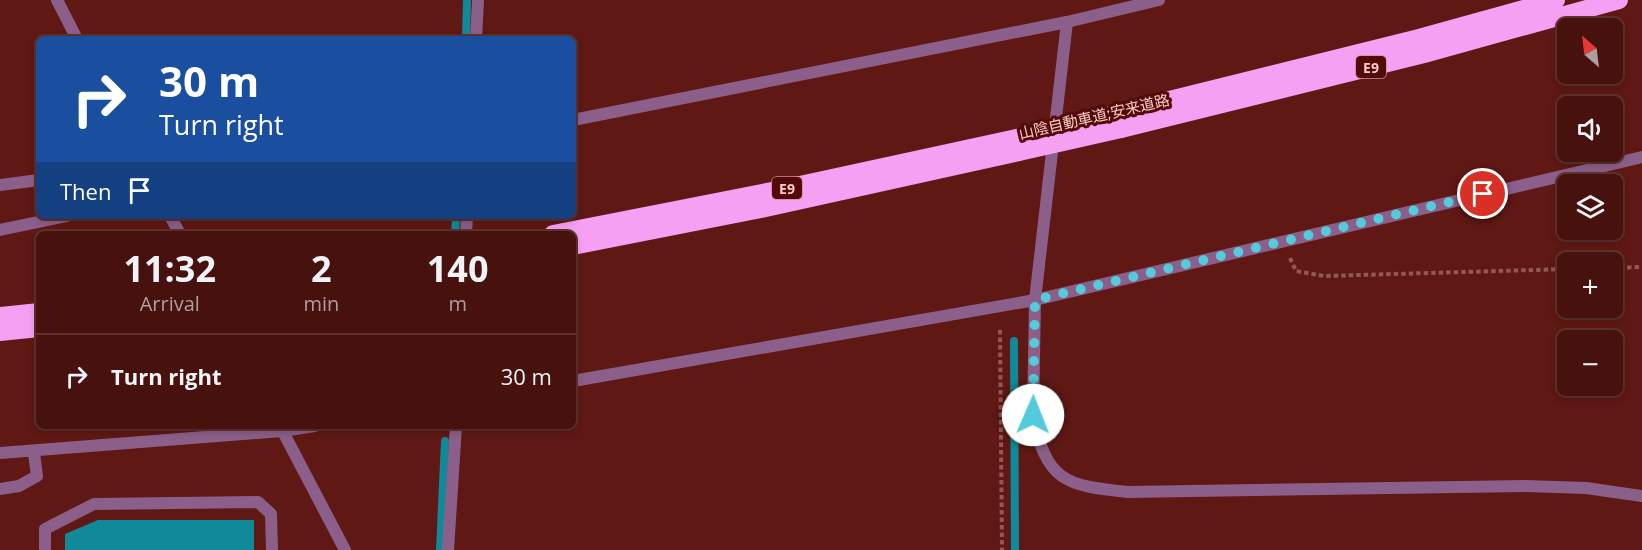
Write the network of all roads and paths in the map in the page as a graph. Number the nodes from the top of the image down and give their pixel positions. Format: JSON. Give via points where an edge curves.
{"nodes":[{"id":1,"x":57,"y":0,"type":"edge"},
{"id":2,"x":478,"y":0,"type":"edge"},
{"id":3,"x":1159,"y":0,"type":"edge"},
{"id":4,"x":1556,"y":0,"type":"edge"},
{"id":5,"x":1619,"y":0,"type":"edge"},
{"id":6,"x":1067,"y":22,"type":"junction"},
{"id":7,"x":75,"y":36,"type":"edge"},
{"id":8,"x":476,"y":36,"type":"edge"},
{"id":9,"x":576,"y":119,"type":"edge"},
{"id":10,"x":1119,"y":121,"type":"junction"},
{"id":11,"x":1020,"y":144,"type":"junction"},
{"id":12,"x":1642,"y":157,"type":"edge"},
{"id":13,"x":36,"y":180,"type":"edge"},
{"id":14,"x":0,"y":185,"type":"edge"},
{"id":15,"x":53,"y":219,"type":"edge"},
{"id":16,"x":0,"y":230,"type":"edge"},
{"id":17,"x":567,"y":231,"type":"edge"},
{"id":18,"x":576,"y":245,"type":"edge"},
{"id":19,"x":1288,"y":252,"type":"dead end"},
{"id":20,"x":1642,"y":267,"type":"edge"},
{"id":21,"x":1623,"y":268,"type":"edge"},
{"id":22,"x":1557,"y":269,"type":"edge"},
{"id":23,"x":1035,"y":300,"type":"junction"},
{"id":24,"x":36,"y":312,"type":"edge"},
{"id":25,"x":0,"y":316,"type":"edge"},
{"id":26,"x":36,"y":328,"type":"edge"},
{"id":27,"x":1000,"y":330,"type":"dead end"},
{"id":28,"x":0,"y":332,"type":"edge"},
{"id":29,"x":576,"y":380,"type":"edge"},
{"id":30,"x":281,"y":429,"type":"edge"},
{"id":31,"x":456,"y":429,"type":"edge"},
{"id":32,"x":0,"y":453,"type":"edge"},
{"id":33,"x":34,"y":453,"type":"junction"},
{"id":34,"x":0,"y":489,"type":"edge"},
{"id":35,"x":1642,"y":496,"type":"edge"},
{"id":36,"x":45,"y":550,"type":"edge"},
{"id":37,"x":272,"y":550,"type":"edge"},
{"id":38,"x":345,"y":550,"type":"edge"},
{"id":39,"x":448,"y":550,"type":"edge"},
{"id":40,"x":1002,"y":550,"type":"edge"}],
"edges":[{"from":1,"to":7,"type":"street"},
{"from":2,"to":8,"type":"street"},
{"from":3,"to":6,"type":"street"},
{"from":4,"to":10,"type":"highway","name":"山陰自動車道;安来道路","number":"E9"},
{"from":5,"to":10,"type":"highway","name":"山陰自動車道;安来道路","number":"E9","via":[[1424,54]]},
{"from":6,"to":9,"type":"street"},
{"from":6,"to":23,"type":"street"},
{"from":10,"to":11,"type":"highway","name":"山陰自動車道;安来道路","number":"E9","bridge":true},
{"from":11,"to":17,"type":"highway","name":"山陰自動車道;安来道路","number":"E9"},
{"from":11,"to":18,"type":"highway","name":"山陰自動車道;安来道路","number":"E9","via":[[756,210]]},
{"from":12,"to":23,"type":"street"},
{"from":13,"to":14,"type":"street"},
{"from":15,"to":16,"type":"street"},
{"from":19,"to":22,"type":"path","via":[[1296,271],[1324,276]]},
{"from":20,"to":21,"type":"path"},
{"from":23,"to":29,"type":"street"},
{"from":23,"to":35,"type":"street","via":[[1033,415],[1051,466],[1074,484],[1128,492],[1526,486],[1586,488]]},
{"from":24,"to":25,"type":"highway"},
{"from":26,"to":28,"type":"highway"},
{"from":27,"to":40,"type":"path"},
{"from":30,"to":33,"type":"street"},
{"from":30,"to":38,"type":"street"},
{"from":31,"to":39,"type":"street"},
{"from":32,"to":33,"type":"street"},
{"from":33,"to":34,"type":"street","via":[[37,476],[19,486]]},
{"from":36,"to":37,"type":"street","via":[[45,529],[94,504],[246,502],[258,502],[271,514]]}]}
